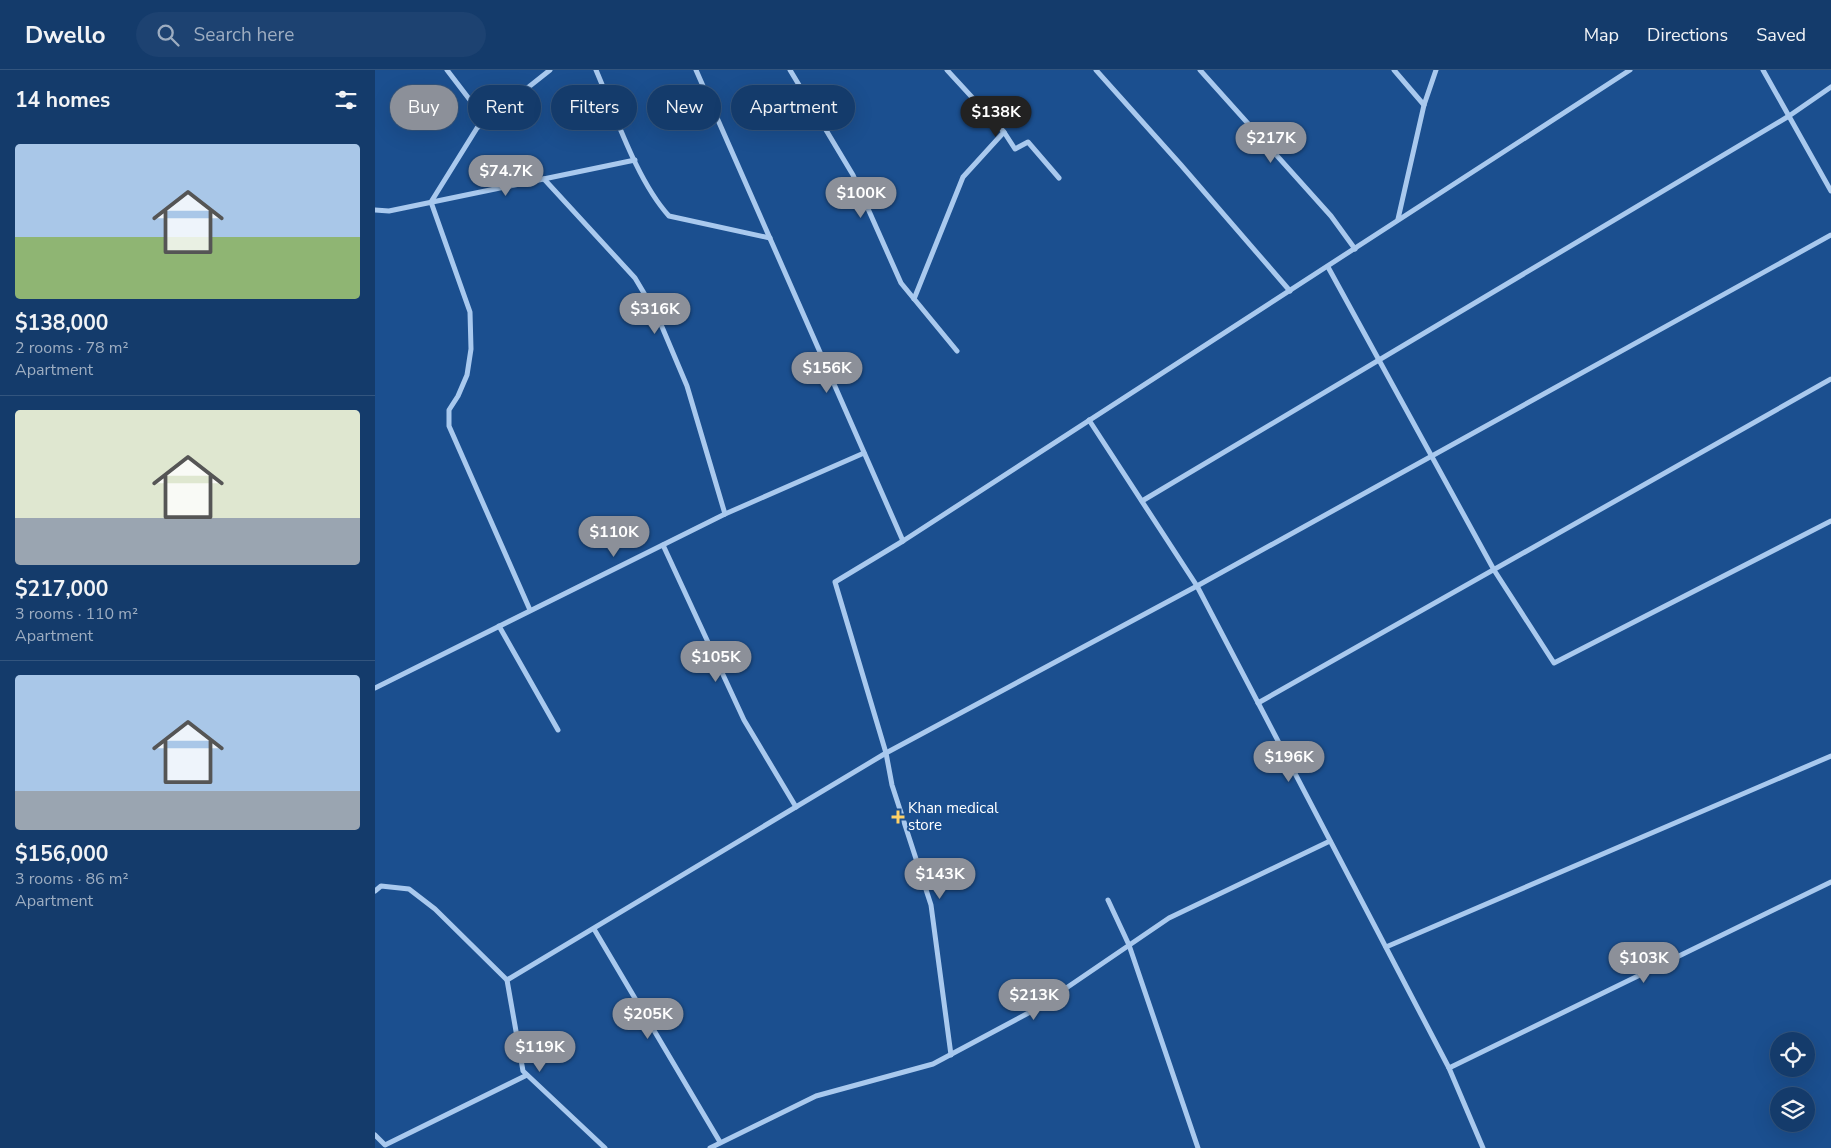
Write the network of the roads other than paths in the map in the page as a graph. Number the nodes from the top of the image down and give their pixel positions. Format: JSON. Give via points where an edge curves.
{"nodes":[{"id":1,"x":447,"y":70,"type":"edge"},
{"id":2,"x":550,"y":70,"type":"edge"},
{"id":3,"x":596,"y":70,"type":"edge"},
{"id":4,"x":696,"y":70,"type":"edge"},
{"id":5,"x":790,"y":70,"type":"edge"},
{"id":6,"x":947,"y":70,"type":"edge"},
{"id":7,"x":1096,"y":70,"type":"edge"},
{"id":8,"x":1200,"y":70,"type":"edge"},
{"id":9,"x":1394,"y":70,"type":"edge"},
{"id":10,"x":1436,"y":70,"type":"edge"},
{"id":11,"x":1630,"y":70,"type":"edge"},
{"id":12,"x":1763,"y":70,"type":"edge"},
{"id":13,"x":531,"y":85,"type":"edge"},
{"id":14,"x":1831,"y":87,"type":"edge"},
{"id":15,"x":468,"y":98,"type":"edge"},
{"id":16,"x":1423,"y":105,"type":"junction"},
{"id":17,"x":1789,"y":116,"type":"junction"},
{"id":18,"x":476,"y":130,"type":"edge"},
{"id":19,"x":1003,"y":132,"type":"junction"},
{"id":20,"x":635,"y":160,"type":"junction"},
{"id":21,"x":1059,"y":178,"type":"dead end"},
{"id":22,"x":544,"y":179,"type":"junction"},
{"id":23,"x":1831,"y":192,"type":"edge"},
{"id":24,"x":431,"y":202,"type":"junction"},
{"id":25,"x":375,"y":210,"type":"edge"},
{"id":26,"x":1398,"y":219,"type":"junction"},
{"id":27,"x":1831,"y":235,"type":"edge"},
{"id":28,"x":770,"y":238,"type":"junction"},
{"id":29,"x":1355,"y":249,"type":"junction"},
{"id":30,"x":1328,"y":267,"type":"junction"},
{"id":31,"x":1289,"y":291,"type":"junction"},
{"id":32,"x":914,"y":299,"type":"junction"},
{"id":33,"x":957,"y":351,"type":"dead end"},
{"id":34,"x":1379,"y":360,"type":"junction"},
{"id":35,"x":1831,"y":380,"type":"edge"},
{"id":36,"x":1089,"y":420,"type":"junction"},
{"id":37,"x":864,"y":454,"type":"junction"},
{"id":38,"x":1432,"y":456,"type":"junction"},
{"id":39,"x":1142,"y":501,"type":"junction"},
{"id":40,"x":725,"y":514,"type":"junction"},
{"id":41,"x":1831,"y":521,"type":"edge"},
{"id":42,"x":903,"y":541,"type":"junction"},
{"id":43,"x":663,"y":544,"type":"junction"},
{"id":44,"x":1494,"y":570,"type":"junction"},
{"id":45,"x":1197,"y":586,"type":"junction"},
{"id":46,"x":530,"y":610,"type":"junction"},
{"id":47,"x":499,"y":626,"type":"junction"},
{"id":48,"x":375,"y":688,"type":"edge"},
{"id":49,"x":1258,"y":703,"type":"junction"},
{"id":50,"x":558,"y":730,"type":"dead end"},
{"id":51,"x":886,"y":753,"type":"junction"},
{"id":52,"x":1831,"y":756,"type":"edge"},
{"id":53,"x":796,"y":807,"type":"junction"},
{"id":54,"x":1330,"y":841,"type":"junction"},
{"id":55,"x":1831,"y":882,"type":"edge"},
{"id":56,"x":375,"y":891,"type":"edge"},
{"id":57,"x":1108,"y":900,"type":"dead end"},
{"id":58,"x":594,"y":929,"type":"junction"},
{"id":59,"x":1129,"y":945,"type":"junction"},
{"id":60,"x":1386,"y":947,"type":"junction"},
{"id":61,"x":507,"y":980,"type":"junction"},
{"id":62,"x":951,"y":1055,"type":"junction"},
{"id":63,"x":1449,"y":1068,"type":"junction"},
{"id":64,"x":527,"y":1075,"type":"junction"},
{"id":65,"x":375,"y":1135,"type":"edge"},
{"id":66,"x":720,"y":1142,"type":"junction"},
{"id":67,"x":605,"y":1148,"type":"edge"},
{"id":68,"x":710,"y":1148,"type":"edge"},
{"id":69,"x":1198,"y":1148,"type":"edge"},
{"id":70,"x":1483,"y":1148,"type":"edge"}],
"edges":[{"from":1,"to":15,"type":"street"},
{"from":2,"to":13,"type":"street"},
{"from":3,"to":20,"type":"street"},
{"from":4,"to":28,"type":"street"},
{"from":5,"to":32,"type":"street","via":[[853,175],[901,283]]},
{"from":6,"to":19,"type":"street"},
{"from":7,"to":31,"type":"street"},
{"from":8,"to":29,"type":"street","via":[[1331,216]]},
{"from":9,"to":16,"type":"street"},
{"from":10,"to":16,"type":"street"},
{"from":11,"to":26,"type":"street"},
{"from":12,"to":17,"type":"street"},
{"from":14,"to":17,"type":"street"},
{"from":16,"to":26,"type":"street"},
{"from":17,"to":23,"type":"street"},
{"from":17,"to":34,"type":"street"},
{"from":18,"to":24,"type":"street"},
{"from":19,"to":21,"type":"street","via":[[1015,150],[1027,142]]},
{"from":19,"to":32,"type":"street","via":[[963,177]]},
{"from":20,"to":22,"type":"street"},
{"from":20,"to":28,"type":"street","via":[[658,204],[669,216]]},
{"from":22,"to":24,"type":"street"},
{"from":22,"to":40,"type":"street","via":[[635,278],[657,315],[687,386]]},
{"from":24,"to":25,"type":"street","via":[[389,211]]},
{"from":24,"to":46,"type":"street","via":[[470,312],[471,348],[467,375],[449,410],[449,426]]},
{"from":26,"to":29,"type":"street"},
{"from":27,"to":38,"type":"street"},
{"from":28,"to":37,"type":"street"},
{"from":29,"to":30,"type":"street"},
{"from":30,"to":31,"type":"street"},
{"from":30,"to":34,"type":"street"},
{"from":31,"to":36,"type":"street"},
{"from":32,"to":33,"type":"street"},
{"from":34,"to":38,"type":"street"},
{"from":34,"to":39,"type":"street"},
{"from":35,"to":44,"type":"street"},
{"from":36,"to":39,"type":"street"},
{"from":36,"to":42,"type":"street"},
{"from":37,"to":40,"type":"street"},
{"from":37,"to":42,"type":"street"},
{"from":38,"to":44,"type":"street"},
{"from":38,"to":45,"type":"street"},
{"from":39,"to":45,"type":"street"},
{"from":40,"to":43,"type":"street"},
{"from":41,"to":44,"type":"street","via":[[1554,663]]},
{"from":42,"to":51,"type":"street","via":[[835,582]]},
{"from":43,"to":46,"type":"street"},
{"from":43,"to":53,"type":"street","via":[[744,720]]},
{"from":44,"to":49,"type":"street"},
{"from":45,"to":49,"type":"street"},
{"from":45,"to":51,"type":"street"},
{"from":46,"to":47,"type":"street"},
{"from":47,"to":48,"type":"street"},
{"from":47,"to":50,"type":"street"},
{"from":49,"to":54,"type":"street"},
{"from":51,"to":53,"type":"street"},
{"from":51,"to":62,"type":"street","via":[[892,785],[931,905]]},
{"from":52,"to":60,"type":"street"},
{"from":53,"to":58,"type":"street"},
{"from":54,"to":59,"type":"street","via":[[1169,918]]},
{"from":54,"to":60,"type":"street"},
{"from":55,"to":63,"type":"street"},
{"from":56,"to":61,"type":"street","via":[[381,886],[409,889],[435,909]]},
{"from":57,"to":59,"type":"street"},
{"from":58,"to":61,"type":"street"},
{"from":58,"to":66,"type":"street"},
{"from":59,"to":62,"type":"street","via":[[1033,1010]]},
{"from":59,"to":69,"type":"street"},
{"from":60,"to":63,"type":"street"},
{"from":61,"to":64,"type":"street","via":[[523,1071]]},
{"from":62,"to":66,"type":"street","via":[[933,1064],[815,1096]]},
{"from":63,"to":70,"type":"street"},
{"from":64,"to":65,"type":"street","via":[[385,1145]]},
{"from":64,"to":67,"type":"street"},
{"from":66,"to":68,"type":"street"}]}
